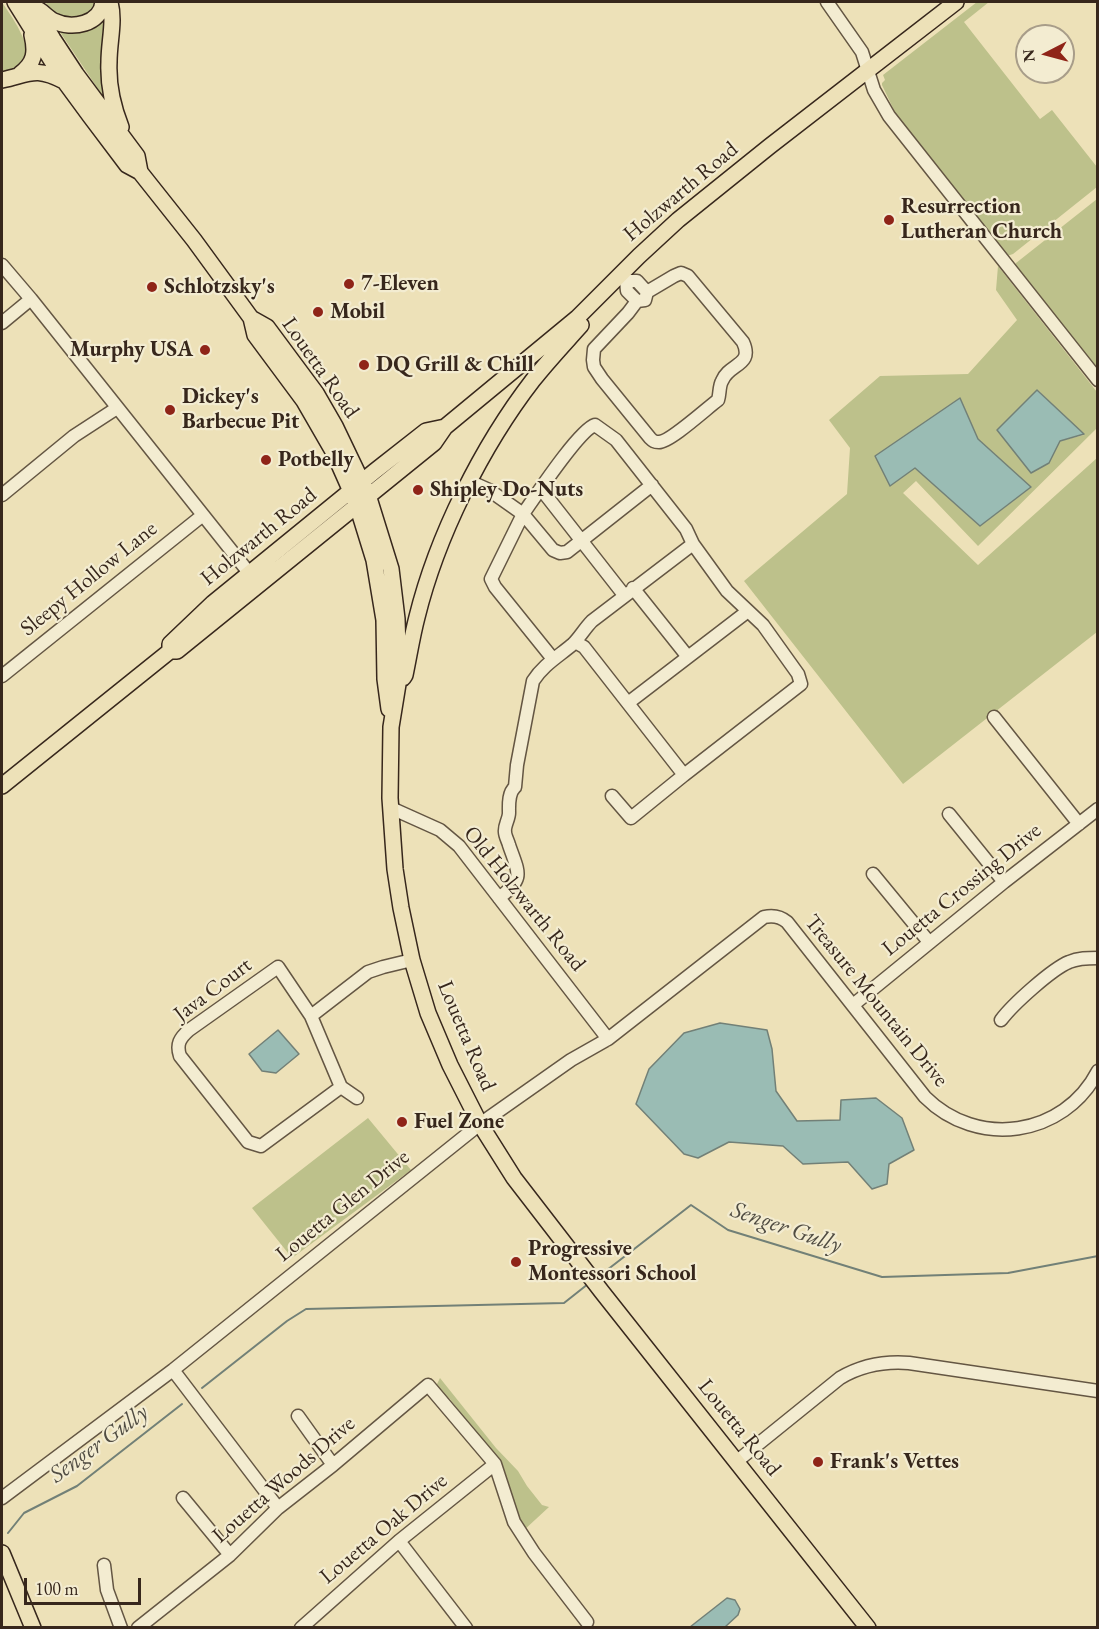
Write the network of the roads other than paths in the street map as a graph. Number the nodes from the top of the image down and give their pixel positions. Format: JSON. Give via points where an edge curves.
{"nodes":[{"id":1,"x":15,"y":2,"type":"edge"},
{"id":2,"x":103,"y":2,"type":"edge"},
{"id":3,"x":110,"y":2,"type":"edge"},
{"id":4,"x":827,"y":2,"type":"edge"},
{"id":5,"x":956,"y":2,"type":"edge"},
{"id":6,"x":32,"y":3,"type":"edge"},
{"id":7,"x":30,"y":28,"type":"junction"},
{"id":8,"x":868,"y":71,"type":"junction"},
{"id":9,"x":20,"y":74,"type":"junction"},
{"id":10,"x":2,"y":80,"type":"edge"},
{"id":11,"x":65,"y":82,"type":"junction"},
{"id":12,"x":128,"y":143,"type":"junction"},
{"id":13,"x":140,"y":172,"type":"junction"},
{"id":14,"x":2,"y":265,"type":"edge"},
{"id":15,"x":623,"y":278,"type":"junction"},
{"id":16,"x":647,"y":292,"type":"junction"},
{"id":17,"x":603,"y":293,"type":"junction"},
{"id":18,"x":31,"y":299,"type":"junction"},
{"id":19,"x":637,"y":301,"type":"junction"},
{"id":20,"x":252,"y":318,"type":"junction"},
{"id":21,"x":2,"y":323,"type":"edge"},
{"id":22,"x":1098,"y":380,"type":"edge"},
{"id":23,"x":117,"y":408,"type":"junction"},
{"id":24,"x":445,"y":427,"type":"junction"},
{"id":25,"x":347,"y":449,"type":"junction"},
{"id":26,"x":386,"y":463,"type":"junction"},
{"id":27,"x":470,"y":481,"type":"junction"},
{"id":28,"x":652,"y":484,"type":"junction"},
{"id":29,"x":541,"y":489,"type":"junction"},
{"id":30,"x":360,"y":493,"type":"junction"},
{"id":31,"x":2,"y":495,"type":"edge"},
{"id":32,"x":523,"y":514,"type":"junction"},
{"id":33,"x":203,"y":515,"type":"junction"},
{"id":34,"x":333,"y":524,"type":"junction"},
{"id":35,"x":368,"y":536,"type":"junction"},
{"id":36,"x":581,"y":541,"type":"junction"},
{"id":37,"x":693,"y":544,"type":"junction"},
{"id":38,"x":254,"y":579,"type":"junction"},
{"id":39,"x":628,"y":592,"type":"junction"},
{"id":40,"x":748,"y":611,"type":"junction"},
{"id":41,"x":575,"y":642,"type":"junction"},
{"id":42,"x":688,"y":657,"type":"junction"},
{"id":43,"x":553,"y":659,"type":"junction"},
{"id":44,"x":2,"y":676,"type":"edge"},
{"id":45,"x":398,"y":684,"type":"junction"},
{"id":46,"x":628,"y":703,"type":"junction"},
{"id":47,"x":994,"y":717,"type":"dead end"},
{"id":48,"x":392,"y":727,"type":"junction"},
{"id":49,"x":684,"y":775,"type":"junction"},
{"id":50,"x":2,"y":786,"type":"edge"},
{"id":51,"x":612,"y":796,"type":"dead end"},
{"id":52,"x":391,"y":808,"type":"junction"},
{"id":53,"x":1098,"y":809,"type":"edge"},
{"id":54,"x":949,"y":814,"type":"dead end"},
{"id":55,"x":1079,"y":824,"type":"junction"},
{"id":56,"x":873,"y":874,"type":"dead end"},
{"id":57,"x":1004,"y":882,"type":"junction"},
{"id":58,"x":499,"y":898,"type":"junction"},
{"id":59,"x":775,"y":916,"type":"joint"},
{"id":60,"x":929,"y":942,"type":"junction"},
{"id":61,"x":1098,"y":958,"type":"edge"},
{"id":62,"x":412,"y":960,"type":"junction"},
{"id":63,"x":853,"y":1005,"type":"junction"},
{"id":64,"x":311,"y":1016,"type":"junction"},
{"id":65,"x":1001,"y":1020,"type":"dead end"},
{"id":66,"x":608,"y":1039,"type":"junction"},
{"id":67,"x":1098,"y":1071,"type":"edge"},
{"id":68,"x":336,"y":1091,"type":"junction"},
{"id":69,"x":357,"y":1098,"type":"dead end"},
{"id":70,"x":480,"y":1124,"type":"junction"},
{"id":71,"x":172,"y":1370,"type":"junction"},
{"id":72,"x":1098,"y":1391,"type":"edge"},
{"id":73,"x":298,"y":1416,"type":"dead end"},
{"id":74,"x":736,"y":1462,"type":"junction"},
{"id":75,"x":495,"y":1464,"type":"junction"},
{"id":76,"x":333,"y":1465,"type":"junction"},
{"id":77,"x":2,"y":1498,"type":"edge"},
{"id":78,"x":183,"y":1498,"type":"dead end"},
{"id":79,"x":278,"y":1508,"type":"junction"},
{"id":80,"x":399,"y":1541,"type":"junction"},
{"id":81,"x":2,"y":1553,"type":"edge"},
{"id":82,"x":230,"y":1555,"type":"junction"},
{"id":83,"x":104,"y":1565,"type":"dead end"},
{"id":84,"x":587,"y":1622,"type":"dead end"},
{"id":85,"x":33,"y":1628,"type":"edge"},
{"id":86,"x":121,"y":1628,"type":"edge"},
{"id":87,"x":138,"y":1628,"type":"edge"},
{"id":88,"x":301,"y":1628,"type":"edge"},
{"id":89,"x":466,"y":1628,"type":"edge"},
{"id":90,"x":868,"y":1628,"type":"edge"}],
"edges":[{"from":1,"to":7,"type":"main road","name":"Louetta Road"},
{"from":2,"to":6,"type":"main road","via":[[96,17],[76,25],[54,21]]},
{"from":3,"to":12,"type":"main road","via":[[109,77],[117,118]]},
{"from":4,"to":8,"type":"street","via":[[862,52]]},
{"from":5,"to":8,"type":"main road","name":"Holzwarth Road"},
{"from":6,"to":12,"type":"main road","name":"Louetta Road","via":[[76,74]]},
{"from":7,"to":9,"type":"main road","via":[[34,57]]},
{"from":7,"to":11,"type":"main road","name":"Louetta Road"},
{"from":8,"to":15,"type":"main road","name":"Holzwarth Road","via":[[678,220]]},
{"from":8,"to":22,"type":"street","via":[[889,116]]},
{"from":9,"to":10,"type":"main road"},
{"from":9,"to":11,"type":"main road","via":[[51,74]]},
{"from":11,"to":13,"type":"main road","name":"Louetta Road","via":[[127,165]]},
{"from":12,"to":13,"type":"main road","name":"Louetta Road","via":[[137,156]]},
{"from":13,"to":20,"type":"main road","name":"Louetta Road"},
{"from":14,"to":18,"type":"street"},
{"from":15,"to":16,"type":"street","via":[[637,281]]},
{"from":15,"to":17,"type":"main road","name":"Holzwarth Road"},
{"from":15,"to":19,"type":"street","via":[[627,291]]},
{"from":16,"to":19,"type":"street","via":[[645,300]]},
{"from":16,"to":19,"type":"street","via":[[681,273],[688,276],[746,350],[743,360],[721,382],[718,400],[660,442],[650,438],[602,379],[592,360],[594,349]]},
{"from":17,"to":24,"type":"main road","name":"Holzwarth Road"},
{"from":17,"to":27,"type":"main road","via":[[589,317],[533,380]]},
{"from":18,"to":21,"type":"street"},
{"from":18,"to":23,"type":"street"},
{"from":20,"to":25,"type":"main road","name":"Louetta Road","via":[[267,327],[316,393]]},
{"from":20,"to":30,"type":"main road","name":"Louetta Road","via":[[255,335],[304,400]]},
{"from":23,"to":31,"type":"street","via":[[74,436]]},
{"from":23,"to":33,"type":"street"},
{"from":24,"to":26,"type":"main road","name":"Holzwarth Road","via":[[426,431]]},
{"from":24,"to":30,"type":"main road","name":"Holzwarth Road","via":[[435,443]]},
{"from":25,"to":26,"type":"main road","via":[[368,464]]},
{"from":25,"to":30,"type":"main road","name":"Louetta Road"},
{"from":26,"to":30,"type":"main road","name":"Holzwarth Road"},
{"from":27,"to":32,"type":"street"},
{"from":27,"to":45,"type":"main road","via":[[437,555],[417,617],[405,675]]},
{"from":28,"to":29,"type":"street","via":[[616,440],[595,425],[577,440]]},
{"from":28,"to":36,"type":"street"},
{"from":28,"to":37,"type":"street"},
{"from":29,"to":32,"type":"street"},
{"from":29,"to":36,"type":"street"},
{"from":30,"to":34,"type":"main road","name":"Holzwarth Road"},
{"from":30,"to":35,"type":"main road","name":"Louetta Road"},
{"from":30,"to":38,"type":"main road","name":"Holzwarth Road"},
{"from":30,"to":45,"type":"main road","name":"Louetta Road","via":[[391,568]]},
{"from":32,"to":36,"type":"street","via":[[553,550],[567,552]]},
{"from":32,"to":43,"type":"street","via":[[491,579]]},
{"from":33,"to":38,"type":"street"},
{"from":33,"to":44,"type":"street","name":"Sleepy Hollow Lane"},
{"from":34,"to":35,"type":"main road","via":[[350,524]]},
{"from":34,"to":38,"type":"main road","name":"Holzwarth Road"},
{"from":35,"to":48,"type":"main road","name":"Louetta Road","via":[[384,620],[385,680]]},
{"from":36,"to":39,"type":"street"},
{"from":37,"to":39,"type":"street"},
{"from":37,"to":40,"type":"street","via":[[727,591]]},
{"from":38,"to":50,"type":"main road","name":"Holzwarth Road","via":[[177,651],[170,651]]},
{"from":39,"to":41,"type":"street","via":[[592,621]]},
{"from":39,"to":42,"type":"street"},
{"from":40,"to":42,"type":"street"},
{"from":40,"to":49,"type":"street","via":[[775,641],[801,684]]},
{"from":41,"to":43,"type":"street"},
{"from":41,"to":46,"type":"street","via":[[584,646]]},
{"from":42,"to":46,"type":"street"},
{"from":43,"to":58,"type":"street","via":[[533,681],[504,831],[518,868],[518,879]]},
{"from":45,"to":48,"type":"main road","name":"Louetta Road"},
{"from":46,"to":49,"type":"street"},
{"from":47,"to":55,"type":"street"},
{"from":48,"to":52,"type":"main road","name":"Louetta Road"},
{"from":49,"to":51,"type":"street","via":[[631,818]]},
{"from":52,"to":58,"type":"street","name":"Old Holzwarth Road","via":[[447,836]]},
{"from":52,"to":62,"type":"main road","name":"Louetta Road","via":[[395,869]]},
{"from":53,"to":55,"type":"street","name":"Louetta Crossing Drive"},
{"from":54,"to":57,"type":"street"},
{"from":55,"to":57,"type":"street","name":"Louetta Crossing Drive"},
{"from":56,"to":60,"type":"street"},
{"from":57,"to":60,"type":"street","name":"Louetta Crossing Drive"},
{"from":58,"to":66,"type":"street","name":"Old Holzwarth Road"},
{"from":59,"to":63,"type":"street","name":"Treasure Mountain Drive","via":[[787,922]]},
{"from":59,"to":66,"type":"street","name":"Louetta Glen Drive","via":[[760,919]]},
{"from":60,"to":63,"type":"street","name":"Louetta Crossing Drive"},
{"from":61,"to":65,"type":"street","via":[[1076,959],[1063,965]]},
{"from":62,"to":64,"type":"street","via":[[368,972]]},
{"from":62,"to":70,"type":"main road","name":"Louetta Road","via":[[428,1013]]},
{"from":63,"to":67,"type":"street","name":"Treasure Mountain Drive","via":[[929,1102],[971,1125],[1011,1130],[1045,1121],[1082,1095]]},
{"from":64,"to":68,"type":"street"},
{"from":64,"to":68,"type":"street","name":"Java Court","via":[[278,967],[189,1030],[178,1043],[178,1050],[248,1142],[261,1146]]},
{"from":66,"to":70,"type":"street","name":"Louetta Glen Drive"},
{"from":68,"to":69,"type":"street"},
{"from":70,"to":71,"type":"street","name":"Louetta Glen Drive"},
{"from":70,"to":74,"type":"main road","name":"Louetta Road","via":[[514,1178]]},
{"from":71,"to":77,"type":"street","name":"Louetta Glen Drive"},
{"from":71,"to":79,"type":"street"},
{"from":72,"to":74,"type":"street","via":[[909,1363],[876,1364],[840,1378]]},
{"from":73,"to":76,"type":"street"},
{"from":74,"to":90,"type":"main road","name":"Louetta Road"},
{"from":75,"to":76,"type":"street","name":"Louetta Woods Drive","via":[[428,1385]]},
{"from":75,"to":80,"type":"street","name":"Louetta Oak Drive"},
{"from":75,"to":84,"type":"street","via":[[514,1522]]},
{"from":76,"to":79,"type":"street","name":"Louetta Woods Drive"},
{"from":78,"to":82,"type":"street"},
{"from":79,"to":82,"type":"street","name":"Louetta Woods Drive"},
{"from":80,"to":88,"type":"street","name":"Louetta Oak Drive"},
{"from":80,"to":89,"type":"street"},
{"from":81,"to":85,"type":"main road"},
{"from":82,"to":87,"type":"street","name":"Louetta Woods Drive"},
{"from":83,"to":86,"type":"street","via":[[107,1590]]}]}
